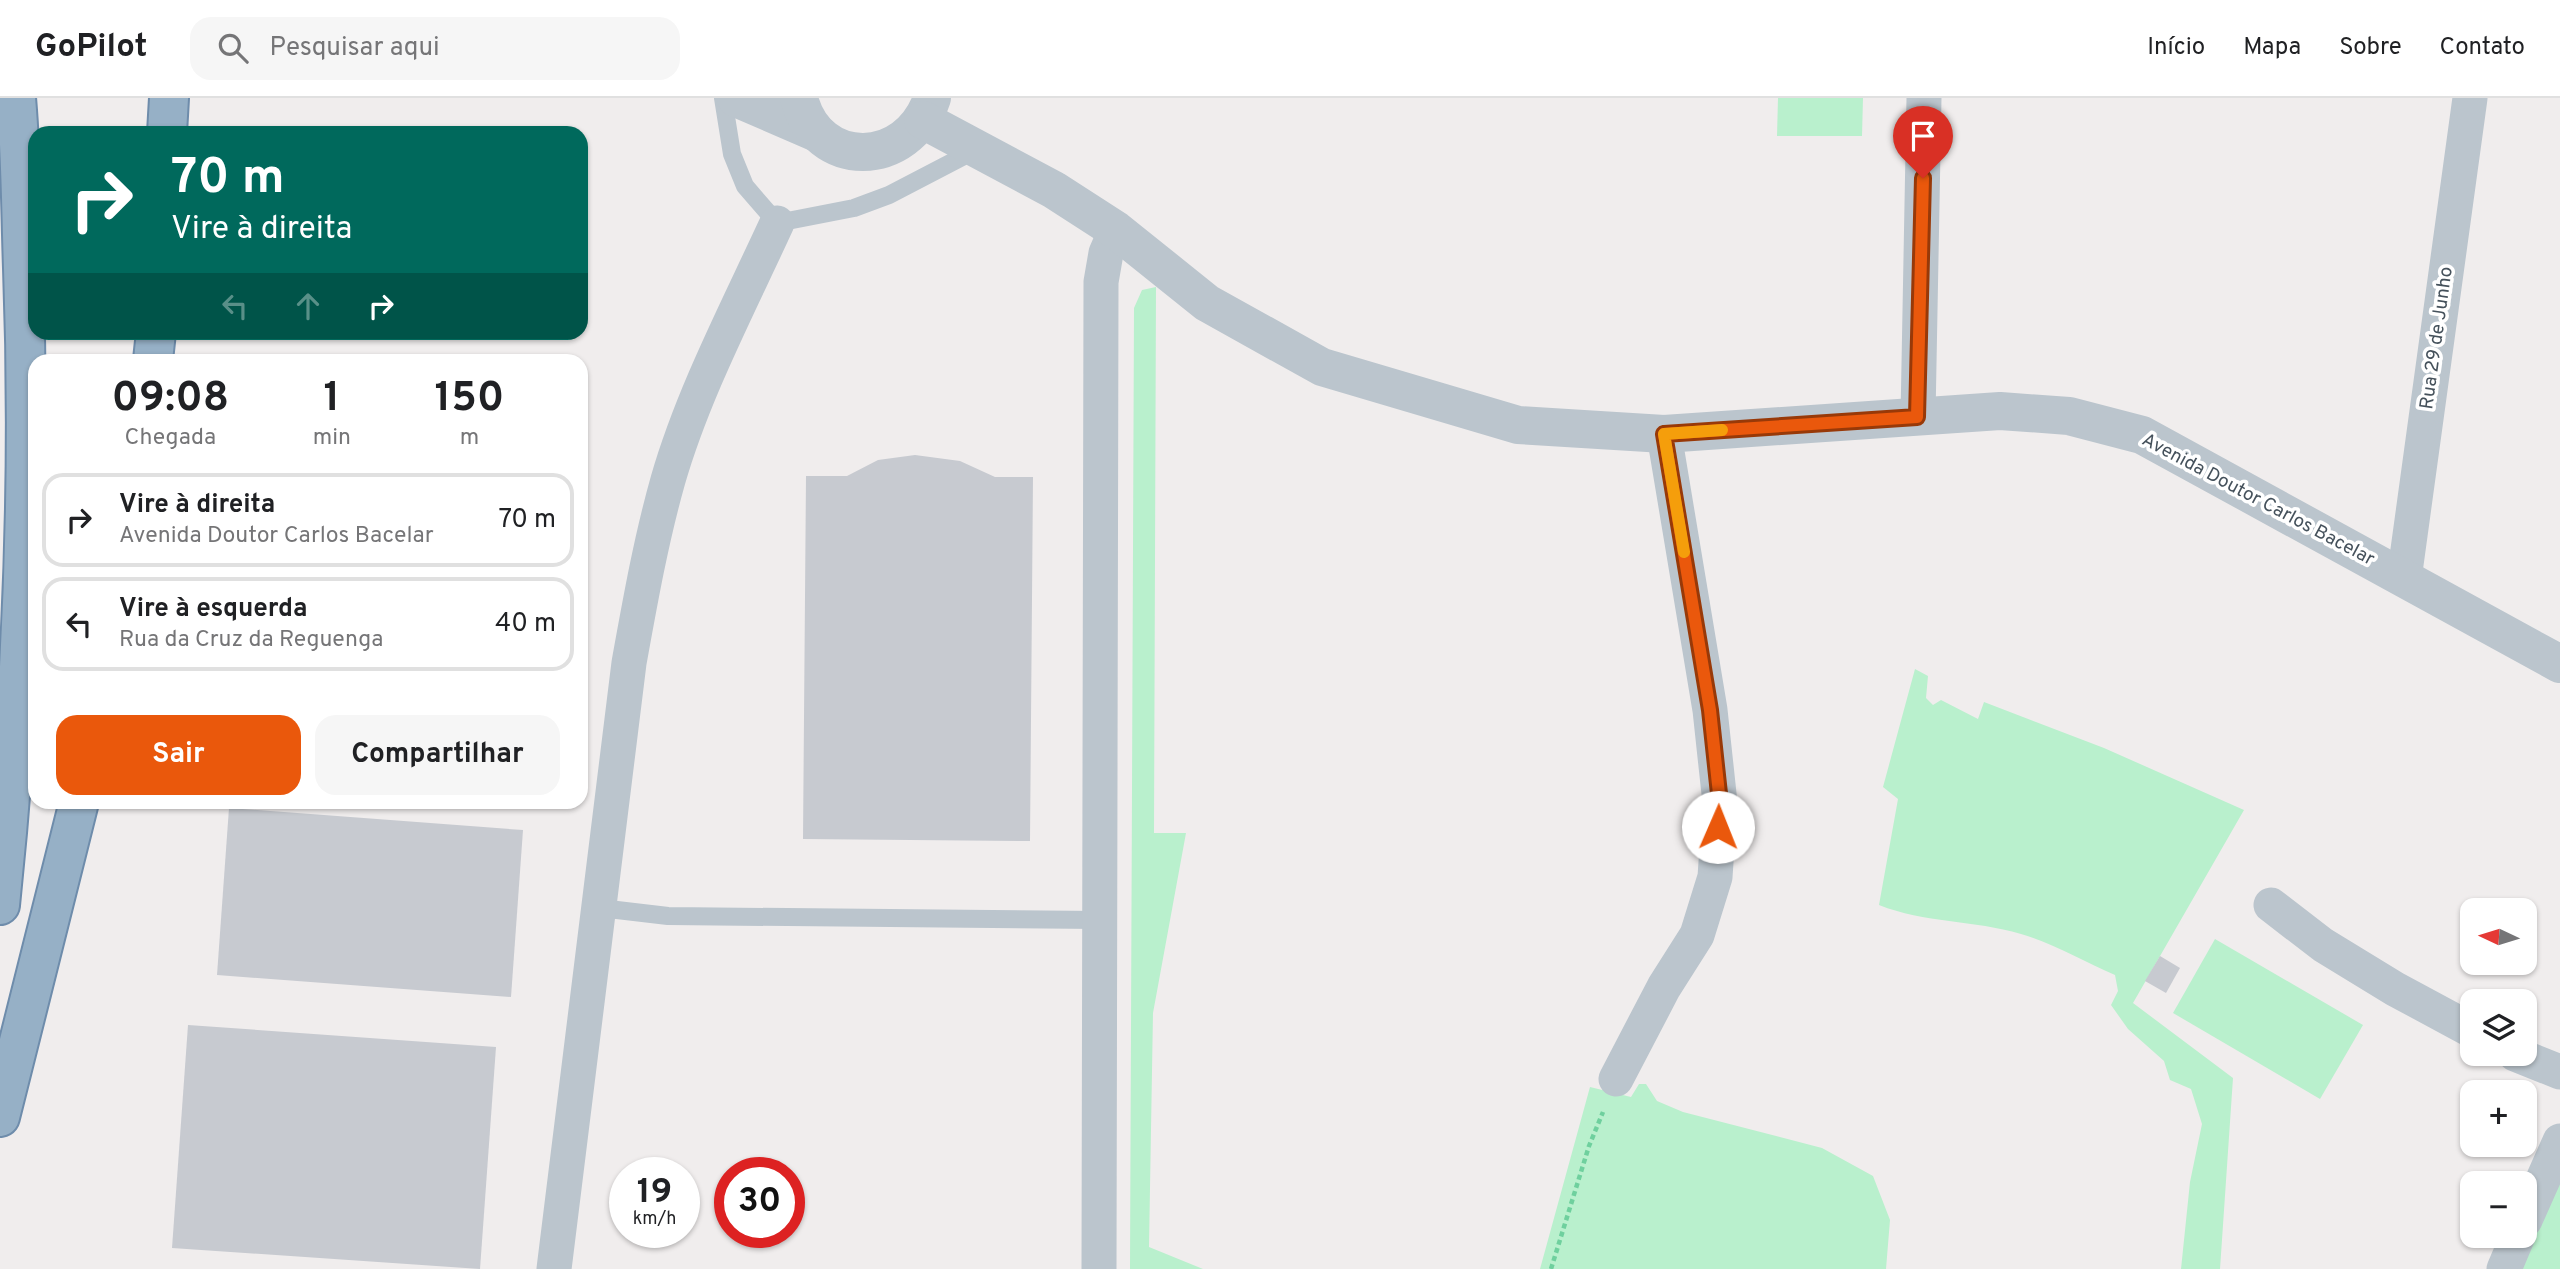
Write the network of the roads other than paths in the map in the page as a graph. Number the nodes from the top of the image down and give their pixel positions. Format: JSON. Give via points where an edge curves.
{"nodes":[{"id":1,"x":16,"y":98,"type":"edge"},
{"id":2,"x":169,"y":98,"type":"edge"},
{"id":3,"x":723,"y":98,"type":"edge"},
{"id":4,"x":736,"y":98,"type":"edge"},
{"id":5,"x":799,"y":98,"type":"edge"},
{"id":6,"x":1924,"y":98,"type":"edge"},
{"id":7,"x":2470,"y":98,"type":"edge"},
{"id":8,"x":928,"y":109,"type":"edge"},
{"id":9,"x":167,"y":126,"type":"edge"},
{"id":10,"x":817,"y":133,"type":"junction"},
{"id":11,"x":962,"y":157,"type":"dead end"},
{"id":12,"x":777,"y":223,"type":"junction"},
{"id":13,"x":1116,"y":230,"type":"junction"},
{"id":14,"x":1917,"y":417,"type":"junction"},
{"id":15,"x":1664,"y":434,"type":"junction"},
{"id":16,"x":2404,"y":579,"type":"junction"},
{"id":17,"x":2560,"y":664,"type":"edge"},
{"id":18,"x":77,"y":809,"type":"edge"},
{"id":19,"x":0,"y":905,"type":"edge"},
{"id":20,"x":2271,"y":905,"type":"dead end"},
{"id":21,"x":600,"y":908,"type":"junction"},
{"id":22,"x":1100,"y":920,"type":"junction"},
{"id":23,"x":2460,"y":1024,"type":"edge"},
{"id":24,"x":2537,"y":1063,"type":"edge"},
{"id":25,"x":2560,"y":1072,"type":"edge"},
{"id":26,"x":1616,"y":1079,"type":"road end"},
{"id":27,"x":0,"y":1117,"type":"edge"},
{"id":28,"x":2560,"y":1141,"type":"edge"},
{"id":29,"x":2537,"y":1193,"type":"edge"},
{"id":30,"x":2513,"y":1248,"type":"edge"},
{"id":31,"x":554,"y":1269,"type":"edge"},
{"id":32,"x":1099,"y":1269,"type":"edge"},
{"id":33,"x":2504,"y":1269,"type":"edge"}],
"edges":[{"from":1,"to":19,"type":"highway","via":[[26,346],[25,529]]},
{"from":2,"to":9,"type":"highway"},
{"from":3,"to":12,"type":"lane","via":[[732,154],[745,186]]},
{"from":4,"to":10,"type":"street"},
{"from":5,"to":10,"type":"street"},
{"from":6,"to":14,"type":"street"},
{"from":7,"to":16,"type":"street","name":"Rua 29 de Junho"},
{"from":8,"to":10,"type":"street","via":[[907,138],[885,149],[862,152],[838,147]]},
{"from":8,"to":13,"type":"street","name":"Avenida Doutor Carlos Bacelar"},
{"from":11,"to":12,"type":"lane","via":[[854,208]]},
{"from":12,"to":21,"type":"street","via":[[701,390],[669,478],[629,663]]},
{"from":13,"to":15,"type":"street","name":"Avenida Doutor Carlos Bacelar","via":[[1207,303],[1322,367],[1518,425]]},
{"from":13,"to":22,"type":"street","via":[[1101,282]]},
{"from":14,"to":15,"type":"street","name":"Avenida Doutor Carlos Bacelar"},
{"from":14,"to":16,"type":"street","name":"Avenida Doutor Carlos Bacelar","via":[[2000,411],[2068,416],[2142,435]]},
{"from":15,"to":26,"type":"street","via":[[1710,710],[1720,803],[1715,877],[1697,935]]},
{"from":16,"to":17,"type":"street","name":"Avenida Doutor Carlos Bacelar"},
{"from":18,"to":27,"type":"highway"},
{"from":20,"to":23,"type":"street","via":[[2323,945]]},
{"from":21,"to":22,"type":"lane","via":[[668,916]]},
{"from":21,"to":31,"type":"street"},
{"from":22,"to":32,"type":"street"},
{"from":24,"to":25,"type":"street"},
{"from":28,"to":29,"type":"street"},
{"from":30,"to":33,"type":"street"}]}
